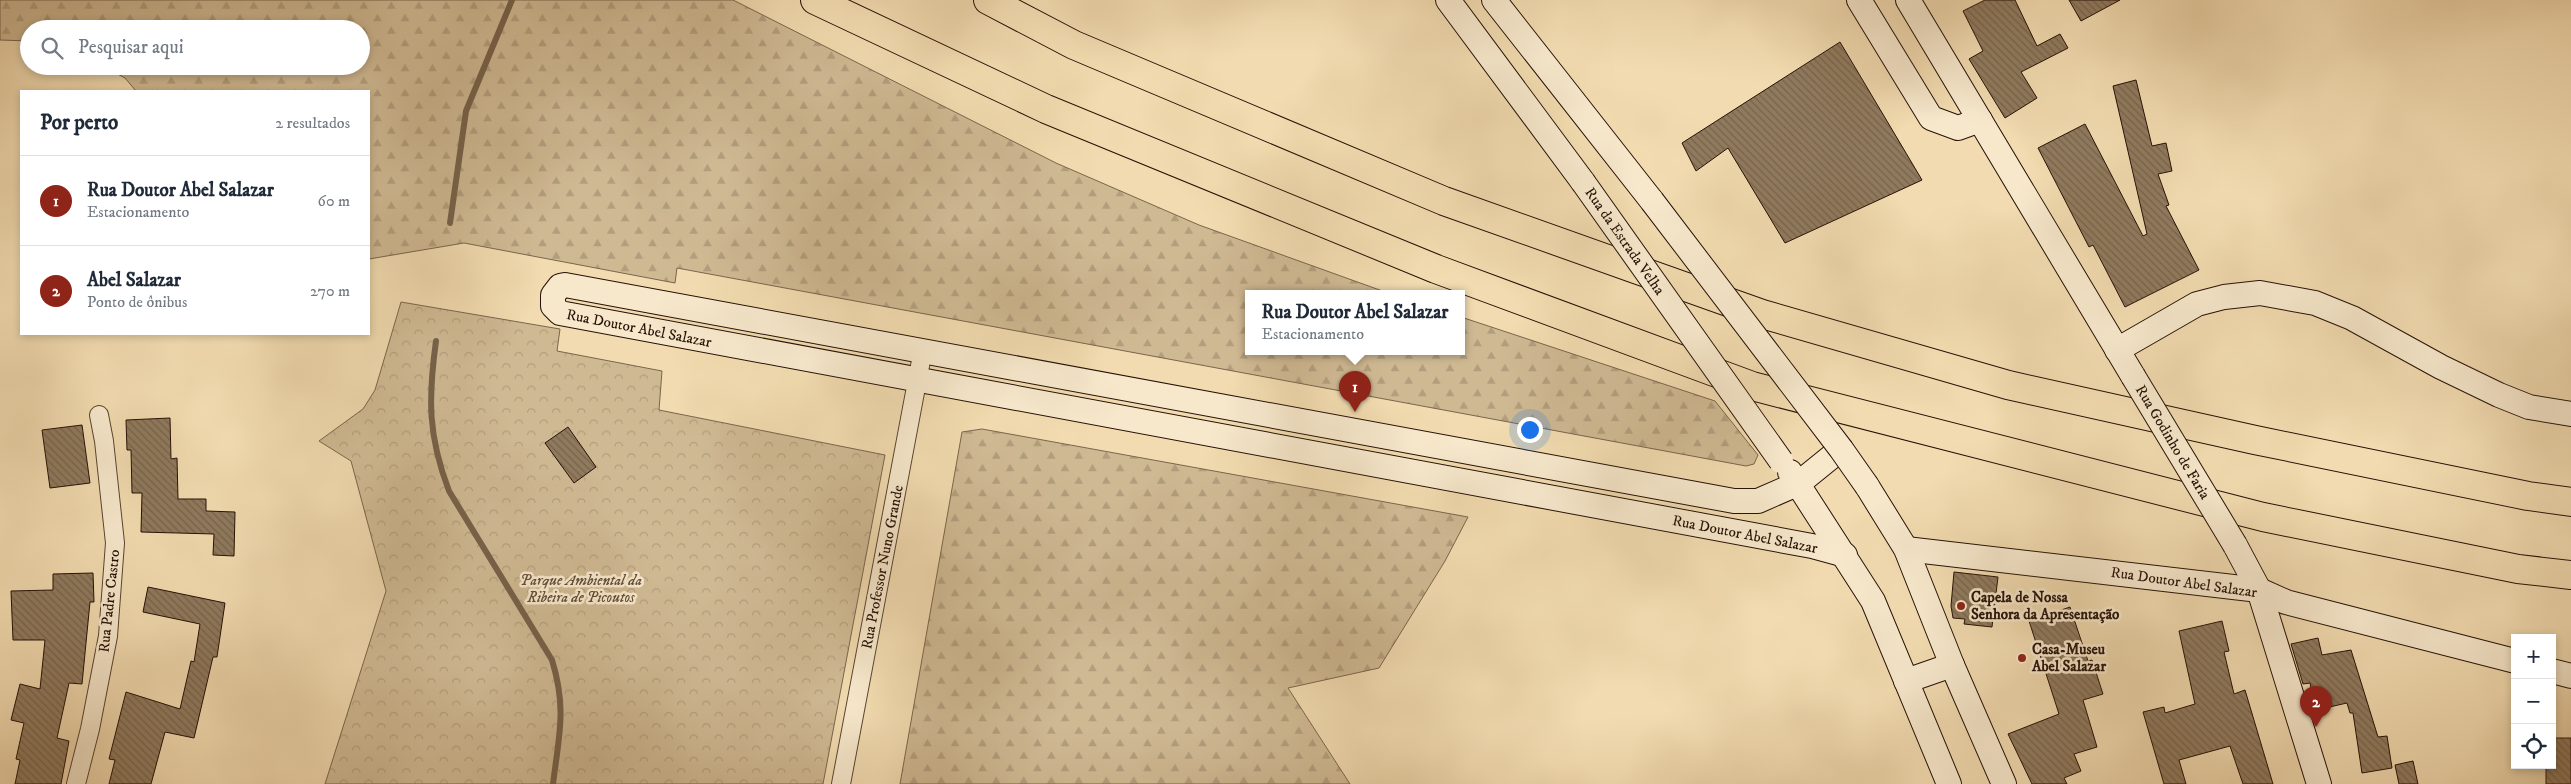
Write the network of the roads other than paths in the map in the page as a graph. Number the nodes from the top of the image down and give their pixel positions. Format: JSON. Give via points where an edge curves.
{"nodes":[{"id":1,"x":815,"y":0,"type":"edge"},
{"id":2,"x":988,"y":0,"type":"edge"},
{"id":3,"x":1448,"y":0,"type":"edge"},
{"id":4,"x":1494,"y":0,"type":"edge"},
{"id":5,"x":1859,"y":0,"type":"edge"},
{"id":6,"x":1908,"y":0,"type":"edge"},
{"id":7,"x":1980,"y":120,"type":"junction"},
{"id":8,"x":923,"y":350,"type":"junction"},
{"id":9,"x":2117,"y":350,"type":"junction"},
{"id":10,"x":918,"y":379,"type":"junction"},
{"id":11,"x":2571,"y":414,"type":"edge"},
{"id":12,"x":99,"y":415,"type":"dead end"},
{"id":13,"x":1841,"y":449,"type":"junction"},
{"id":14,"x":1806,"y":477,"type":"junction"},
{"id":15,"x":2571,"y":502,"type":"edge"},
{"id":16,"x":1906,"y":549,"type":"junction"},
{"id":17,"x":1845,"y":555,"type":"junction"},
{"id":18,"x":2571,"y":576,"type":"edge"},
{"id":19,"x":2259,"y":590,"type":"junction"},
{"id":20,"x":2511,"y":659,"type":"edge"},
{"id":21,"x":1952,"y":665,"type":"junction"},
{"id":22,"x":2556,"y":672,"type":"edge"},
{"id":23,"x":2571,"y":676,"type":"edge"},
{"id":24,"x":1906,"y":681,"type":"junction"},
{"id":25,"x":76,"y":784,"type":"edge"},
{"id":26,"x":841,"y":784,"type":"edge"},
{"id":27,"x":1949,"y":784,"type":"edge"},
{"id":28,"x":2004,"y":784,"type":"edge"},
{"id":29,"x":2319,"y":784,"type":"edge"}],
"edges":[{"from":1,"to":18,"type":"highway","via":[[1055,112],[1436,269],[1752,386],[2263,517],[2518,569]]},
{"from":2,"to":15,"type":"highway","via":[[1074,45],[1444,201],[1762,314],[2008,385],[2256,440]]},
{"from":3,"to":14,"type":"street","name":"Rua da Estrada Velha","bridge":true,"via":[[1583,182],[1781,460]]},
{"from":4,"to":13,"type":"street","bridge":true},
{"from":5,"to":7,"type":"street","via":[[1931,118],[1958,128]]},
{"from":6,"to":7,"type":"street","name":"Rua Godinho de Faria"},
{"from":7,"to":9,"type":"street","name":"Rua Godinho de Faria"},
{"from":8,"to":10,"type":"street","name":"Rua Professor Nuno Grande"},
{"from":8,"to":10,"type":"street","name":"Rua Doutor Abel Salazar","via":[[565,285],[552,295],[553,306],[560,313]]},
{"from":8,"to":14,"type":"street","name":"Rua Doutor Abel Salazar","via":[[1734,502],[1758,501]]},
{"from":9,"to":11,"type":"street","via":[[2197,304],[2260,293],[2322,306],[2352,318],[2499,396],[2529,407]]},
{"from":9,"to":19,"type":"street","name":"Rua Godinho de Faria","bridge":true,"via":[[2235,544]]},
{"from":10,"to":17,"type":"street","name":"Rua Doutor Abel Salazar","via":[[1812,546]]},
{"from":10,"to":26,"type":"street","name":"Rua Professor Nuno Grande"},
{"from":12,"to":25,"type":"street","name":"Rua Padre Castro","via":[[116,543],[108,636]]},
{"from":13,"to":14,"type":"street"},
{"from":13,"to":16,"type":"street","bridge":true},
{"from":14,"to":17,"type":"street","name":"Rua da Estrada Velha"},
{"from":16,"to":19,"type":"street","name":"Rua Doutor Abel Salazar"},
{"from":16,"to":21,"type":"street"},
{"from":17,"to":24,"type":"street","name":"Rua da Estrada Velha","via":[[1873,601]]},
{"from":19,"to":20,"type":"street","name":"Rua Doutor Abel Salazar","via":[[2286,602]]},
{"from":19,"to":29,"type":"street","name":"Rua Godinho de Faria"},
{"from":21,"to":24,"type":"street"},
{"from":21,"to":28,"type":"street"},
{"from":22,"to":23,"type":"street"},
{"from":24,"to":27,"type":"street","name":"Rua da Estrada Velha"}]}
